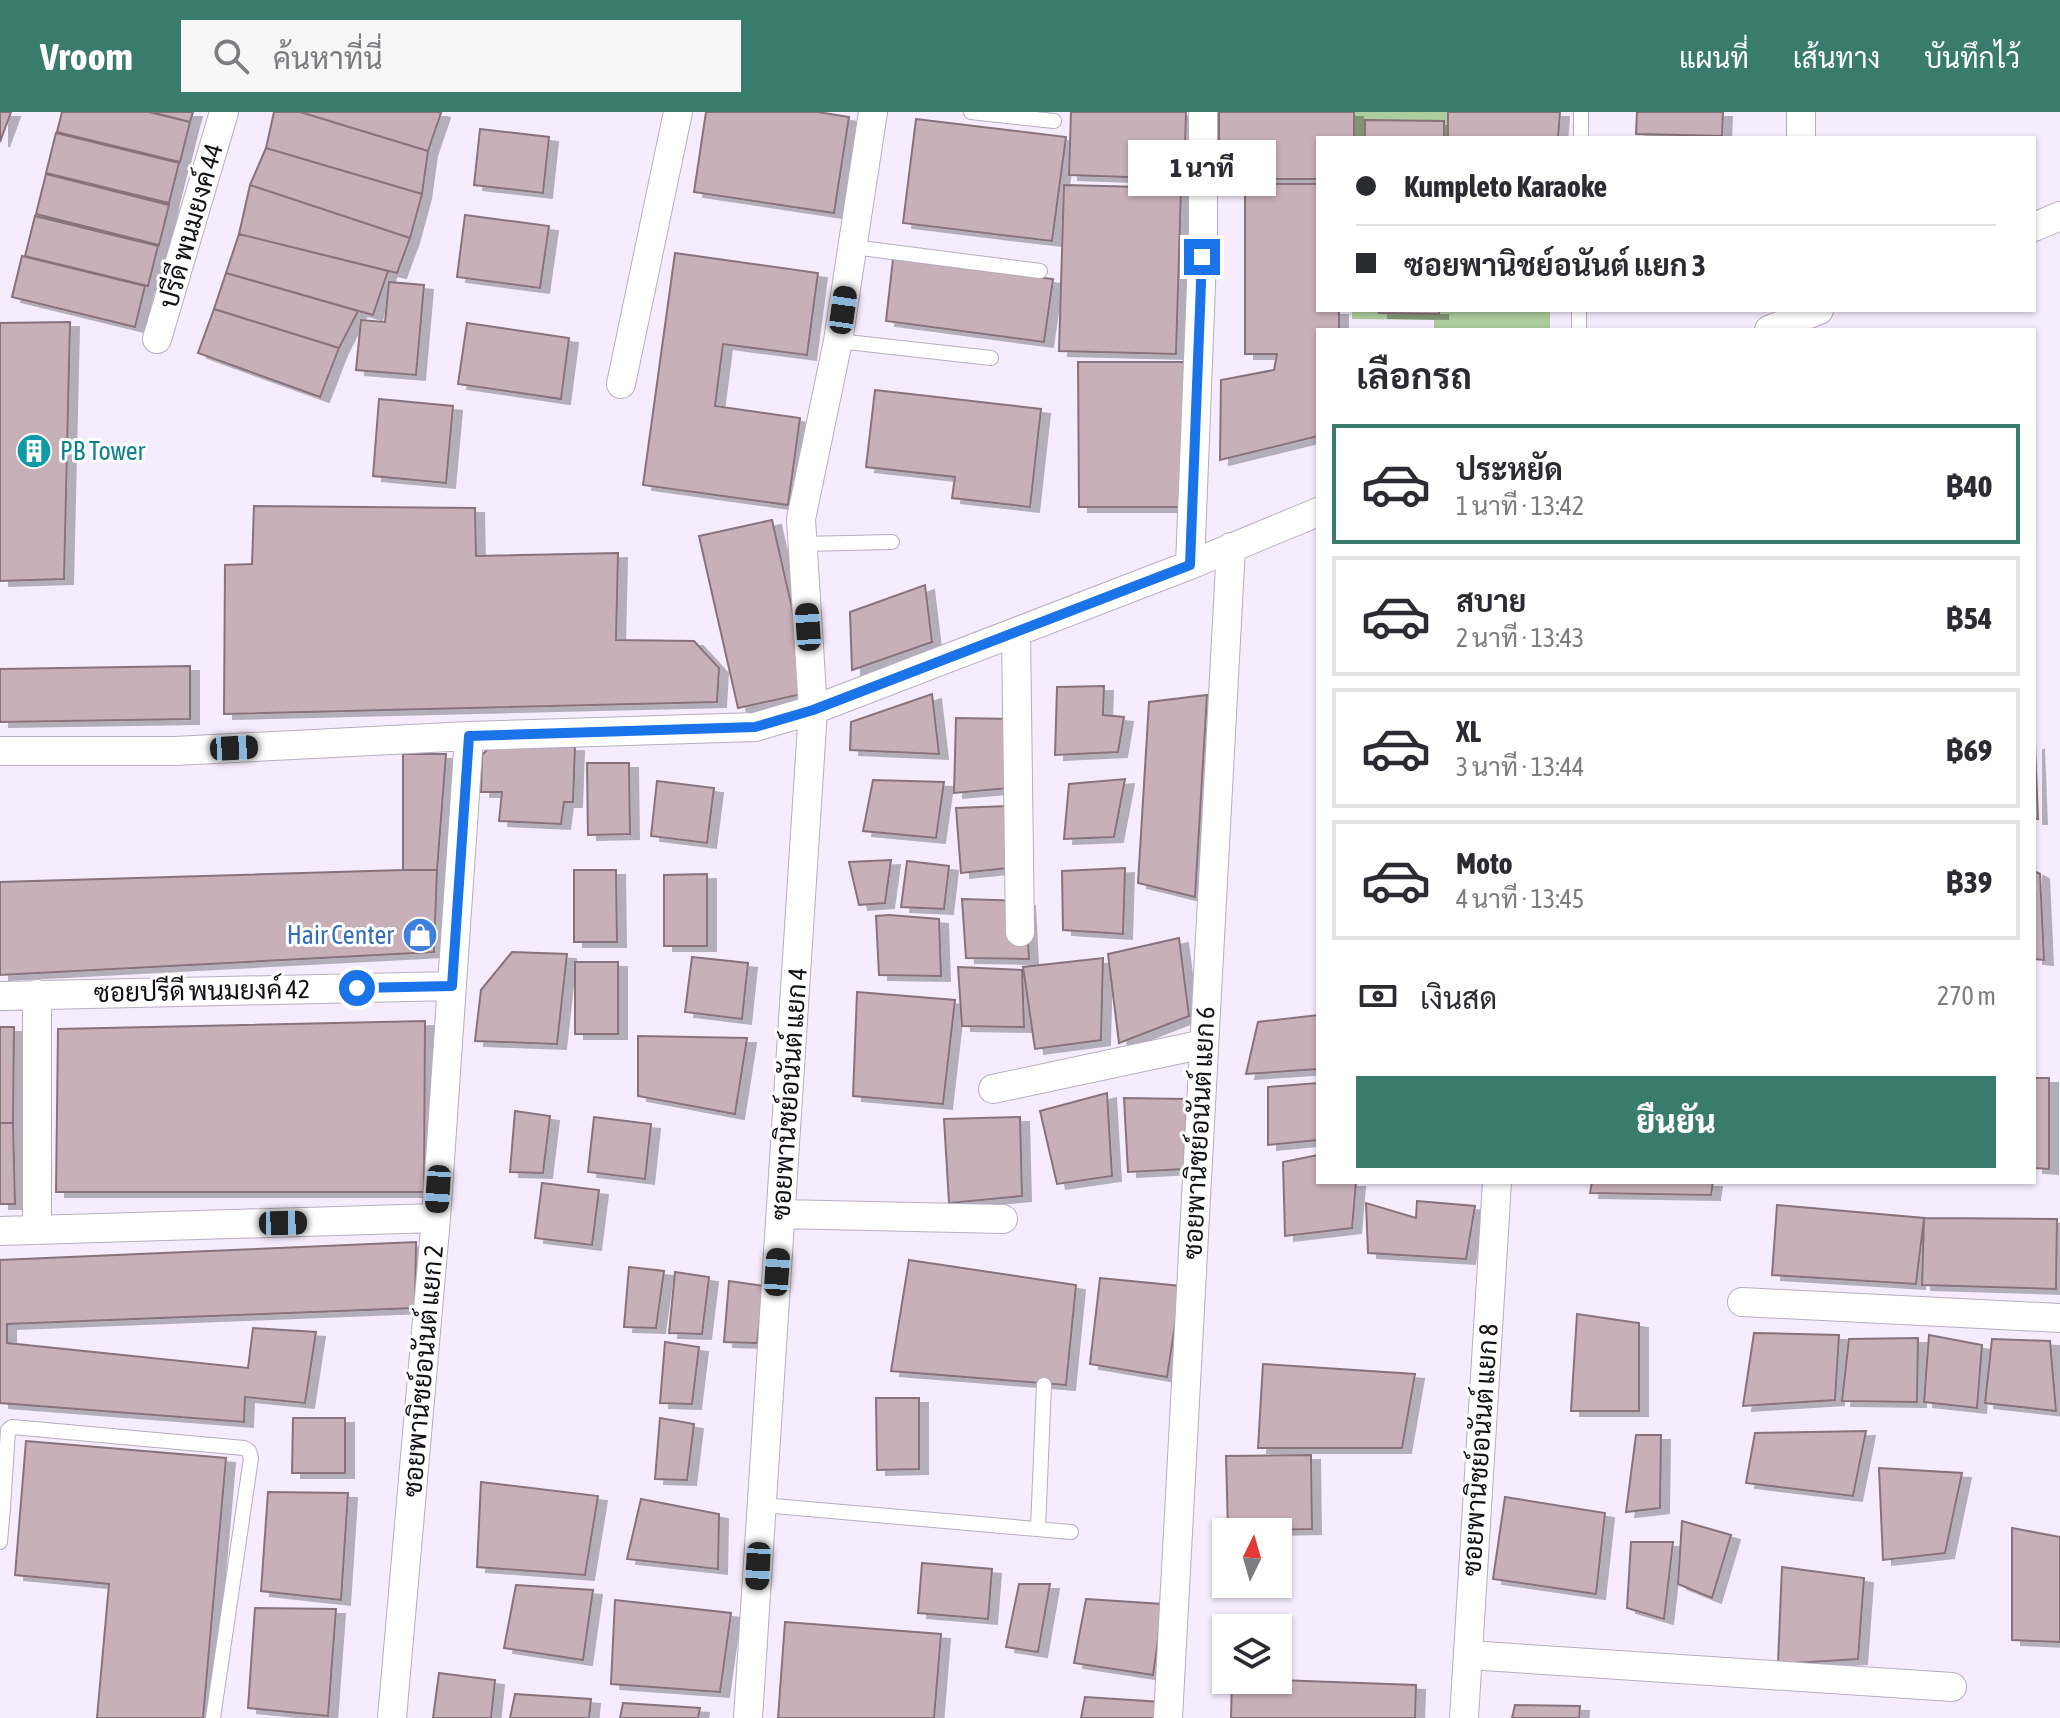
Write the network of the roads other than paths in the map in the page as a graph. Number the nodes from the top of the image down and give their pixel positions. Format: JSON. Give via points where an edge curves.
{"nodes":[{"id":1,"x":224,"y":112,"type":"edge"},
{"id":2,"x":678,"y":112,"type":"edge"},
{"id":3,"x":873,"y":112,"type":"edge"},
{"id":4,"x":971,"y":112,"type":"edge"},
{"id":5,"x":1203,"y":112,"type":"edge"},
{"id":6,"x":1581,"y":112,"type":"edge"},
{"id":7,"x":1801,"y":112,"type":"edge"},
{"id":8,"x":1054,"y":121,"type":"dead end"},
{"id":9,"x":1581,"y":136,"type":"edge"},
{"id":10,"x":1801,"y":136,"type":"edge"},
{"id":11,"x":2060,"y":216,"type":"edge"},
{"id":12,"x":2036,"y":226,"type":"edge"},
{"id":13,"x":853,"y":247,"type":"junction"},
{"id":14,"x":1040,"y":271,"type":"dead end"},
{"id":15,"x":1807,"y":312,"type":"edge"},
{"id":16,"x":1773,"y":328,"type":"edge"},
{"id":17,"x":157,"y":339,"type":"dead end"},
{"id":18,"x":838,"y":341,"type":"junction"},
{"id":19,"x":991,"y":358,"type":"dead end"},
{"id":20,"x":621,"y":384,"type":"dead end"},
{"id":21,"x":1316,"y":513,"type":"edge"},
{"id":22,"x":892,"y":542,"type":"dead end"},
{"id":23,"x":802,"y":544,"type":"junction"},
{"id":24,"x":1231,"y":547,"type":"junction"},
{"id":25,"x":1190,"y":565,"type":"junction"},
{"id":26,"x":1016,"y":632,"type":"junction"},
{"id":27,"x":813,"y":710,"type":"junction"},
{"id":28,"x":469,"y":736,"type":"junction"},
{"id":29,"x":0,"y":751,"type":"edge"},
{"id":30,"x":1020,"y":932,"type":"dead end"},
{"id":31,"x":452,"y":986,"type":"junction"},
{"id":32,"x":37,"y":994,"type":"junction"},
{"id":33,"x":0,"y":996,"type":"edge"},
{"id":34,"x":1204,"y":1044,"type":"junction"},
{"id":35,"x":993,"y":1089,"type":"dead end"},
{"id":36,"x":1497,"y":1184,"type":"edge"},
{"id":37,"x":781,"y":1214,"type":"junction"},
{"id":38,"x":436,"y":1218,"type":"junction"},
{"id":39,"x":1003,"y":1219,"type":"dead end"},
{"id":40,"x":37,"y":1229,"type":"junction"},
{"id":41,"x":0,"y":1231,"type":"edge"},
{"id":42,"x":1742,"y":1302,"type":"dead end"},
{"id":43,"x":2060,"y":1318,"type":"edge"},
{"id":44,"x":1044,"y":1385,"type":"dead end"},
{"id":45,"x":762,"y":1505,"type":"junction"},
{"id":46,"x":2,"y":1509,"type":"edge"},
{"id":47,"x":1038,"y":1529,"type":"junction"},
{"id":48,"x":1071,"y":1532,"type":"dead end"},
{"id":49,"x":0,"y":1542,"type":"edge"},
{"id":50,"x":1468,"y":1655,"type":"junction"},
{"id":51,"x":1952,"y":1687,"type":"dead end"},
{"id":52,"x":213,"y":1718,"type":"edge"},
{"id":53,"x":392,"y":1718,"type":"edge"},
{"id":54,"x":748,"y":1718,"type":"edge"},
{"id":55,"x":1168,"y":1718,"type":"edge"},
{"id":56,"x":1464,"y":1718,"type":"edge"}],
"edges":[{"from":1,"to":17,"type":"street","name":"ปรีดี พนมยงค์ 44"},
{"from":2,"to":20,"type":"street"},
{"from":3,"to":13,"type":"street","name":"ซอยพานิชย์อนันต์ แยก 4"},
{"from":4,"to":8,"type":"lane"},
{"from":5,"to":25,"type":"street","via":[[1191,302]]},
{"from":6,"to":9,"type":"lane"},
{"from":7,"to":10,"type":"street"},
{"from":11,"to":12,"type":"street"},
{"from":13,"to":14,"type":"lane"},
{"from":13,"to":18,"type":"street","name":"ซอยพานิชย์อนันต์ แยก 4"},
{"from":15,"to":16,"type":"street"},
{"from":18,"to":19,"type":"lane"},
{"from":18,"to":23,"type":"street","name":"ซอยพานิชย์อนันต์ แยก 4","via":[[801,519]]},
{"from":21,"to":24,"type":"street"},
{"from":22,"to":23,"type":"lane"},
{"from":23,"to":27,"type":"street","name":"ซอยพานิชย์อนันต์ แยก 4"},
{"from":24,"to":25,"type":"street"},
{"from":24,"to":34,"type":"street","name":"ซอยพานิชย์อนันต์ แยก 6"},
{"from":25,"to":26,"type":"street"},
{"from":26,"to":27,"type":"street"},
{"from":26,"to":30,"type":"street"},
{"from":27,"to":28,"type":"street","via":[[755,727]]},
{"from":27,"to":37,"type":"street","name":"ซอยพานิชย์อนันต์ แยก 4"},
{"from":28,"to":29,"type":"street","via":[[176,756]]},
{"from":28,"to":31,"type":"street","name":"ซอยพานิชย์อนันต์ แยก 2"},
{"from":31,"to":32,"type":"street","name":"ซอยปรีดี พนมยงค์ 42"},
{"from":31,"to":38,"type":"street","name":"ซอยพานิชย์อนันต์ แยก 2"},
{"from":32,"to":33,"type":"street","name":"ซอยปรีดี พนมยงค์ 42"},
{"from":32,"to":40,"type":"street"},
{"from":34,"to":35,"type":"street"},
{"from":34,"to":55,"type":"street","name":"ซอยพานิชย์อนันต์ แยก 6"},
{"from":36,"to":50,"type":"street","name":"ซอยพานิชย์อนันต์ แยก 8"},
{"from":37,"to":39,"type":"street"},
{"from":37,"to":45,"type":"street","name":"ซอยพานิชย์อนันต์ แยก 4"},
{"from":38,"to":40,"type":"street"},
{"from":38,"to":53,"type":"street","name":"ซอยพานิชย์อนันต์ แยก 2"},
{"from":40,"to":41,"type":"street"},
{"from":42,"to":43,"type":"street"},
{"from":44,"to":47,"type":"lane"},
{"from":45,"to":47,"type":"lane"},
{"from":45,"to":54,"type":"street","name":"ซอยพานิชย์อนันต์ แยก 4"},
{"from":46,"to":49,"type":"lane"},
{"from":46,"to":52,"type":"lane","via":[[12,1427],[249,1451]]},
{"from":47,"to":48,"type":"lane"},
{"from":50,"to":51,"type":"street"},
{"from":50,"to":56,"type":"street","name":"ซอยพานิชย์อนันต์ แยก 8"}]}
